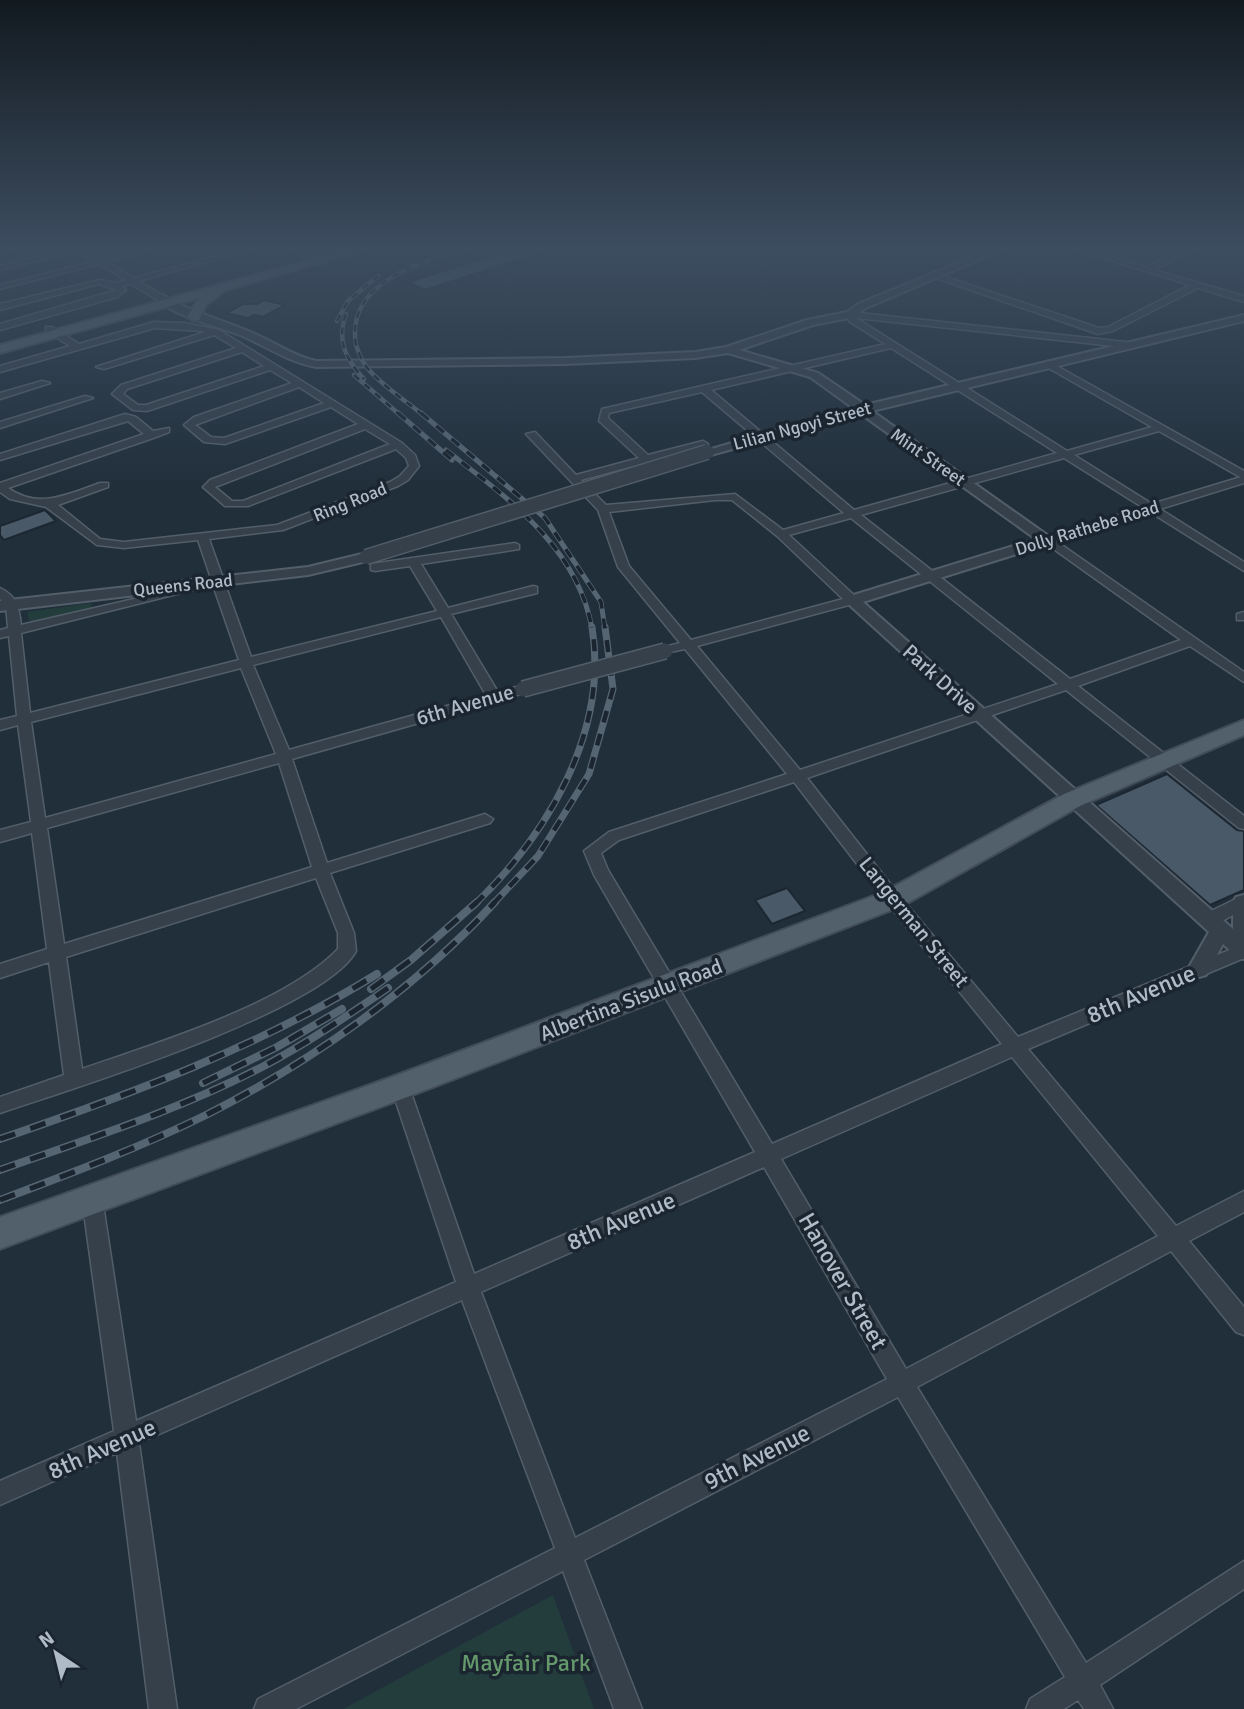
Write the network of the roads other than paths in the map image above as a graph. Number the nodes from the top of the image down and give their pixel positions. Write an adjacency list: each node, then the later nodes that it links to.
1 (64, 328): 12 (main road)
2 (148, 328): 19 (street)
3 (188, 328): 13 (street)
4 (229, 328): 22 (street)
5 (794, 328): 22 (street)
6 (865, 328): 17 (street)
7 (974, 328): 14 (street)
8 (1053, 328): 14 (street)
9 (1086, 328): 10 (street)
10 (1111, 328)
11 (1204, 328): 18 (street, Lilian Ngoyi Street)
12 (52, 331): 16 (main road); 19 (street); 20 (main road)
13 (216, 332): 21 (street); 26 (street)
14 (1044, 335): 15 (street)
15 (1081, 340): 18 (street); 23 (street)
16 (0, 343)
17 (893, 345): 27 (street); 30 (street)
18 (1132, 345): 23 (street, Lilian Ngoyi Street)
19 (78, 346): 28 (street)
20 (0, 349)
21 (243, 349): 25 (street); 25 (street)
22 (729, 350): 27 (street, Mint Street)
23 (1089, 355): 24 (street, Lilian Ngoyi Street)
24 (1048, 364): 30 (street, Lilian Ngoyi Street); 39 (street)
25 (272, 366): 29 (street)
26 (101, 367)
27 (793, 367): 31 (street); 36 (street, Mint Street)
28 (0, 369)
29 (299, 384): 35 (street); 35 (street)
30 (957, 385): 36 (street, Lilian Ngoyi Street); 46 (street)
31 (702, 387): 43 (street); 48 (street)
32 (46, 394): 33 (street); 34 (street); 37 (street)
33 (0, 396)
34 (88, 398)
35 (331, 404): 38 (street)
36 (860, 410): 43 (street, Lilian Ngoyi Street); 51 (street, Mint Street)
37 (0, 425)
38 (365, 425): 44 (street); 44 (street)
39 (1160, 428): 46 (street); 49 (street)
40 (165, 430): 42 (street)
41 (531, 434): 50 (street)
42 (152, 435): 47 (street); 53 (street)
43 (761, 435): 45 (street, Lilian Ngoyi Street); 57 (street)
44 (397, 445): 59 (street, Ring Road)
45 (705, 448): 48 (street); 63 (street, Lilian Ngoyi Street, bridge)
46 (1065, 454): 51 (street); 55 (street)
47 (0, 457)
48 (646, 459): 50 (street)
49 (1244, 478): 55 (street, Dolly Rathebe Road)
50 (573, 479): 56 (street)
51 (963, 481): 57 (street); 60 (street, Mint Street)
52 (104, 485): 54 (street)
53 (0, 487): 54 (street, Ring Road)
54 (50, 504): 59 (street, Ring Road)
55 (1152, 508): 60 (street, Dolly Rathebe Road); 64 (street)
56 (603, 509): 58 (street, Park Drive); 74 (street, Langerman Street)
57 (850, 512): 58 (street); 65 (street)
58 (781, 534): 69 (street, Park Drive)
59 (203, 538): 66 (street)
60 (1047, 540): 65 (street, Dolly Rathebe Road); 73 (street)
61 (515, 547): 62 (street, Queens Road)
62 (413, 560): 63 (street, Queens Road); 71 (street)
63 (370, 562): 66 (street, Queens Road)
64 (1244, 567)
65 (930, 576): 69 (street, 6th Avenue); 77 (street)
66 (216, 581): 70 (street, Queens Road); 72 (street); 75 (street)
67 (533, 590): 71 (street)
68 (0, 592): 70 (street)
69 (852, 600): 74 (street, 6th Avenue); 79 (street, Park Drive)
70 (6, 605): 72 (street)
71 (444, 612): 75 (street); 78 (street)
72 (8, 633): 80 (street)
73 (1191, 641): 76 (street); 77 (street)
74 (690, 644): 78 (street, 6th Avenue, bridge); 85 (street, Langerman Street)
75 (246, 663): 80 (street); 83 (street)
76 (1244, 678)
77 (1067, 685): 79 (street); 84 (street)
78 (494, 697): 83 (street, 6th Avenue)
79 (981, 716): 85 (street); 86 (street, Park Drive)
80 (24, 719): 81 (street); 89 (street)
81 (0, 725)
82 (1244, 727): 84 (main road, Albertina Sisulu Road)
83 (284, 756): 89 (street, 6th Avenue); 91 (street)
84 (1162, 760): 86 (main road, Albertina Sisulu Road); 88 (street)
85 (798, 777): 92 (street, Langerman Street); 99 (street, Hanover Street)
86 (1072, 800): 92 (main road, Albertina Sisulu Road); 94 (street, Park Drive)
87 (485, 819): 91 (street)
88 (1244, 824)
89 (38, 825): 90 (street, 6th Avenue); 96 (street)
90 (0, 836)
91 (320, 870): 96 (street); 101 (street)
92 (893, 899): 99 (main road, Albertina Sisulu Road); 100 (street, Langerman Street)
93 (1244, 902): 94 (street); 95 (street)
94 (1215, 926): 95 (street, Park Drive); 97 (street)
95 (1244, 950): 97 (street, 8th Avenue)
96 (56, 953): 98 (street); 101 (street)
97 (1199, 969): 100 (street, 8th Avenue)
98 (0, 971)
99 (668, 986): 102 (main road, Albertina Sisulu Road); 104 (street, Hanover Street)
100 (1017, 1046): 104 (street, 8th Avenue); 108 (street, Langerman Street)
101 (74, 1079): 103 (street)
102 (400, 1087): 105 (main road, Albertina Sisulu Road); 109 (street)
103 (0, 1105)
104 (770, 1156): 109 (street, 8th Avenue); 111 (street, Hanover Street)
105 (92, 1198): 107 (main road, Albertina Sisulu Road); 112 (street)
106 (1244, 1200): 108 (street, 9th Avenue)
107 (0, 1233)
108 (1172, 1238): 110 (street, Langerman Street); 111 (street, 9th Avenue)
109 (468, 1287): 112 (street, 8th Avenue); 114 (street)
110 (1244, 1324)
111 (902, 1383): 114 (street, 9th Avenue); 116 (street, Hanover Street)
112 (127, 1438): 113 (street, 8th Avenue); 117 (street)
113 (0, 1493)
114 (569, 1553): 118 (street, 9th Avenue); 119 (street)
115 (1244, 1574): 116 (street)
116 (1083, 1682): 120 (street); 121 (street, Hanover Street)
117 (163, 1709)
118 (268, 1709)
119 (628, 1709)
120 (1040, 1709)
121 (1099, 1709)

